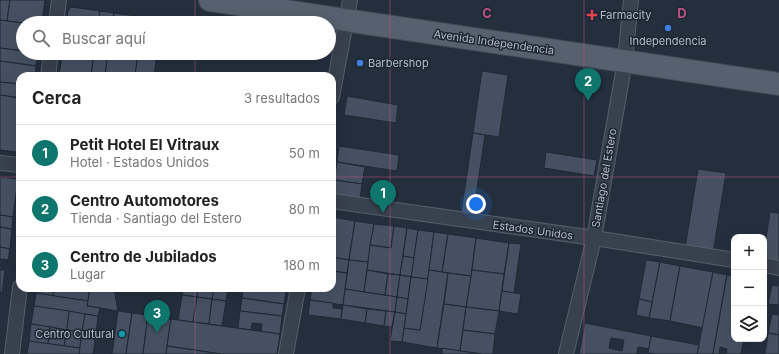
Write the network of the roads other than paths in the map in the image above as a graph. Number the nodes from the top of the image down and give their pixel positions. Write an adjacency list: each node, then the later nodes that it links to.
1 (59, 0): 5 (street)
2 (210, 0): 4 (main road, Avenida Independencia)
3 (631, 0): 7 (street, Santiago del Estero)
4 (348, 10): 7 (main road, Avenida Independencia); 9 (street)
5 (57, 16)
6 (50, 60): 8 (street)
7 (625, 61): 10 (main road, Avenida Independencia); 14 (street, Santiago del Estero)
8 (49, 72)
9 (336, 75)
10 (779, 84)
11 (0, 163): 12 (street)
12 (16, 165)
13 (336, 202): 14 (street, Estados Unidos)
14 (594, 238): 15 (street, Estados Unidos); 22 (street, Santiago del Estero)
15 (731, 260)
16 (767, 266): 17 (street)
17 (779, 268)
18 (19, 292): 20 (street)
19 (297, 292): 21 (street)
20 (12, 354)
21 (286, 354)
22 (566, 354)

